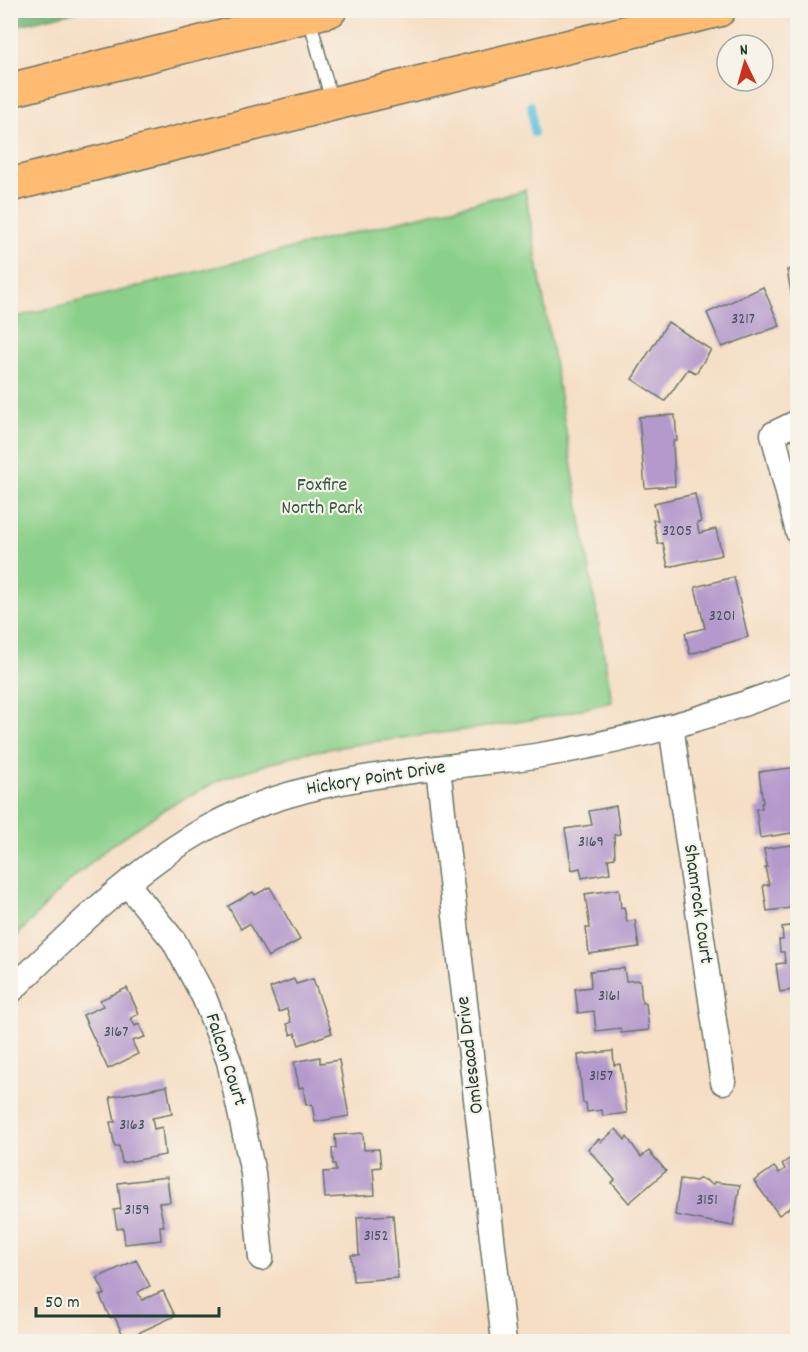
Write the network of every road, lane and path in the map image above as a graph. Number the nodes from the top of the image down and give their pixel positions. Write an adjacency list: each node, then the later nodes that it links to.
1 (719, 10): 4 (highway)
2 (319, 13): 3 (highway); 4 (lane)
3 (10, 90)
4 (332, 104): 5 (highway)
5 (10, 185)
6 (798, 422): 7 (street)
7 (798, 532)
8 (798, 684): 9 (street, Hickory Point Drive)
9 (671, 726): 10 (street, Hickory Point Drive); 13 (street, Shamrock Court)
10 (438, 768): 11 (street, Hickory Point Drive); 15 (street, Omlesaad Drive)
11 (128, 885): 12 (street, Hickory Point Drive); 14 (street, Falcon Court)
12 (10, 992)
13 (723, 1082)
14 (261, 1258)
15 (504, 1341)

